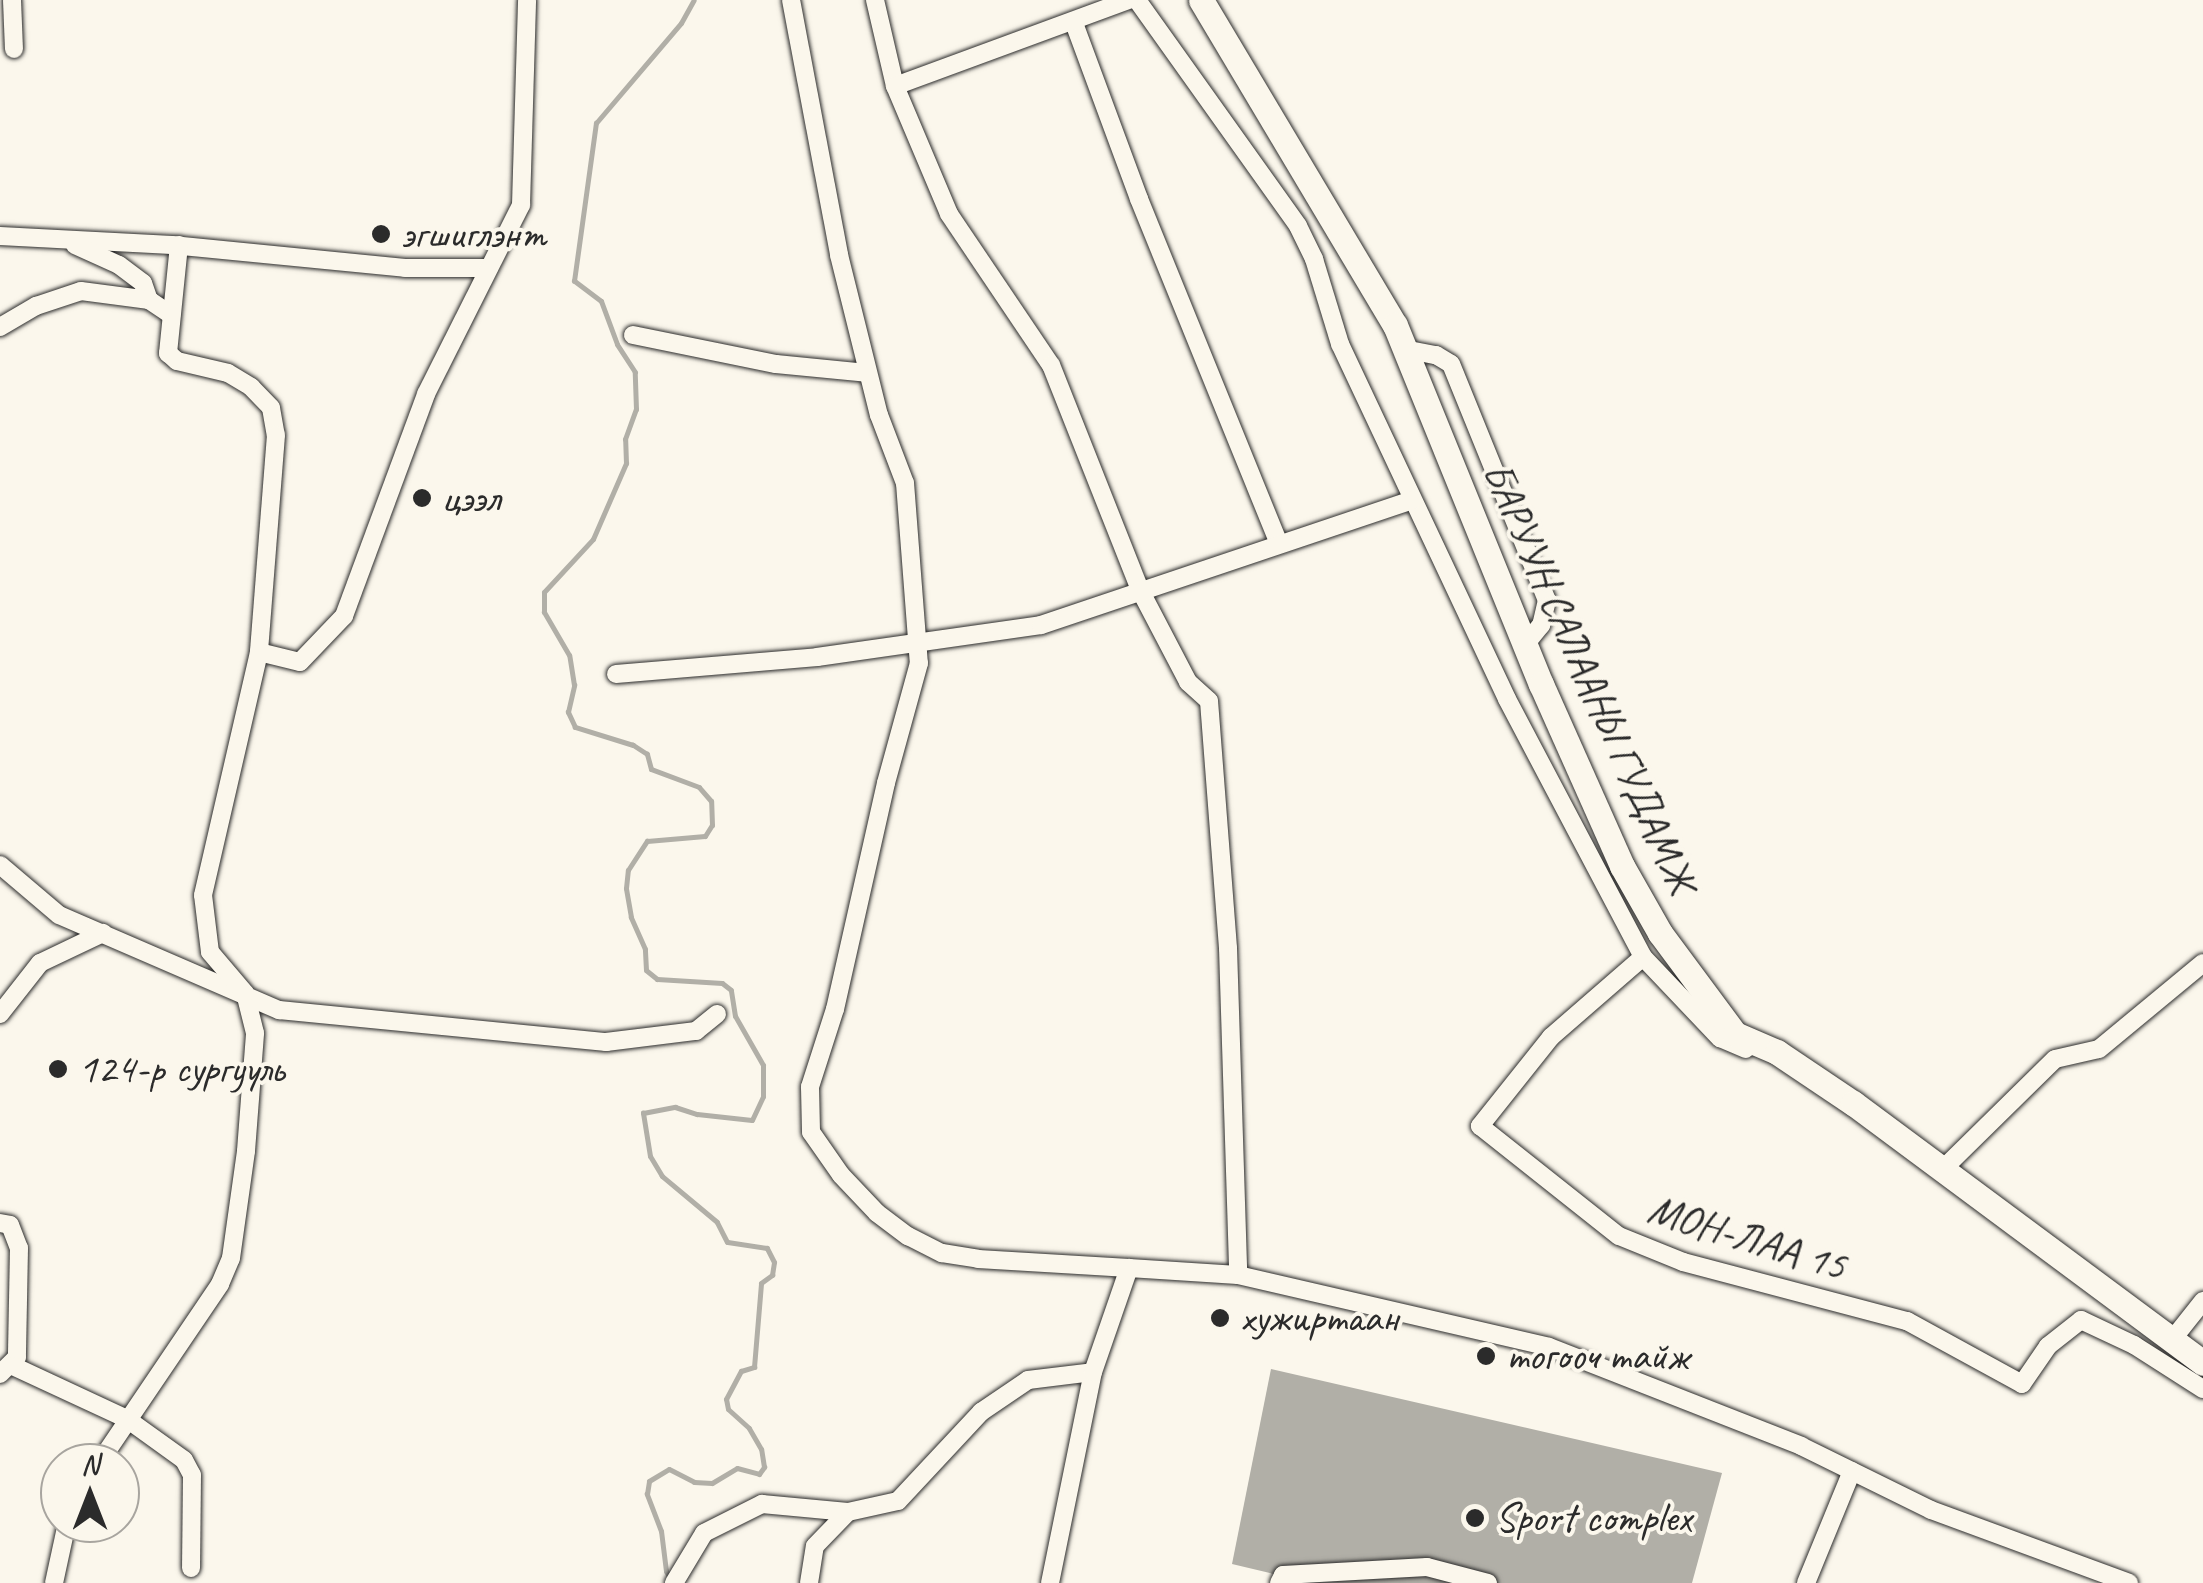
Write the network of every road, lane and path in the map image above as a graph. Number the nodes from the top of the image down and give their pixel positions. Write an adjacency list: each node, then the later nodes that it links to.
1 (12, 0): 9 (street)
2 (527, 0): 14 (street)
3 (791, 0): 20 (street)
4 (874, 0): 10 (street)
5 (1129, 0): 8 (street)
6 (1138, 0): 22 (street)
7 (1201, 0): 19 (main road, БАРУУН САЛААНЫ ГУДАМЖ)
8 (1074, 23): 10 (street); 24 (street)
9 (14, 50)
10 (895, 86): 25 (street)
11 (0, 236): 12 (street)
12 (65, 241): 13 (street); 15 (street)
13 (179, 246): 14 (street); 16 (street)
14 (489, 268): 28 (street)
15 (150, 300): 16 (street); 17 (street)
16 (171, 315): 28 (street)
17 (0, 327)
18 (633, 334): 20 (street)
19 (1404, 349): 21 (street); 23 (main road, БАРУУН САЛААНЫ ГУДАМЖ)
20 (867, 373): 26 (street)
21 (1504, 494): 23 (street); 27 (street)
22 (1414, 500): 24 (street); 32 (street)
23 (1466, 508): 27 (main road, БАРУУН САЛААНЫ ГУДАМЖ)
24 (1279, 544): 25 (street)
25 (1140, 590): 26 (street); 41 (street)
26 (916, 644): 29 (street); 40 (street)
27 (1524, 646): 37 (main road, БАРУУН САЛААНЫ ГУДАМЖ)
28 (259, 652): 34 (street)
29 (616, 674)
30 (0, 865): 31 (street)
31 (103, 932): 34 (street); 35 (street)
32 (1643, 956): 37 (street); 47 (street, МОН-ЛАА 15)
33 (2203, 963): 38 (street)
34 (245, 993): 36 (street); 48 (street)
35 (0, 1014)
36 (716, 1014)
37 (1816, 1078): 38 (main road, БАРУУН САЛААНЫ ГУДАМЖ)
38 (1942, 1170): 43 (main road, БАРУУН САЛААНЫ ГУДАМЖ)
39 (0, 1223): 45 (street)
40 (1128, 1268): 41 (street); 46 (street)
41 (1238, 1274): 50 (street)
42 (2203, 1300): 43 (street)
43 (2172, 1340): 44 (main road, БАРУУН САЛААНЫ ГУДАМЖ)
44 (2203, 1363)
45 (6, 1370): 48 (street)
46 (1093, 1372): 51 (street); 57 (street)
47 (2203, 1389)
48 (127, 1419): 49 (street); 53 (street)
49 (112, 1443)
50 (1852, 1471): 60 (street); 61 (street)
51 (848, 1512): 54 (street); 56 (street)
52 (63, 1543): 55 (street)
53 (190, 1568)
54 (677, 1579)
55 (54, 1583)
56 (808, 1583)
57 (1050, 1583)
58 (1279, 1583): 59 (street)
59 (1488, 1583)
60 (1806, 1583)
61 (2129, 1583)

